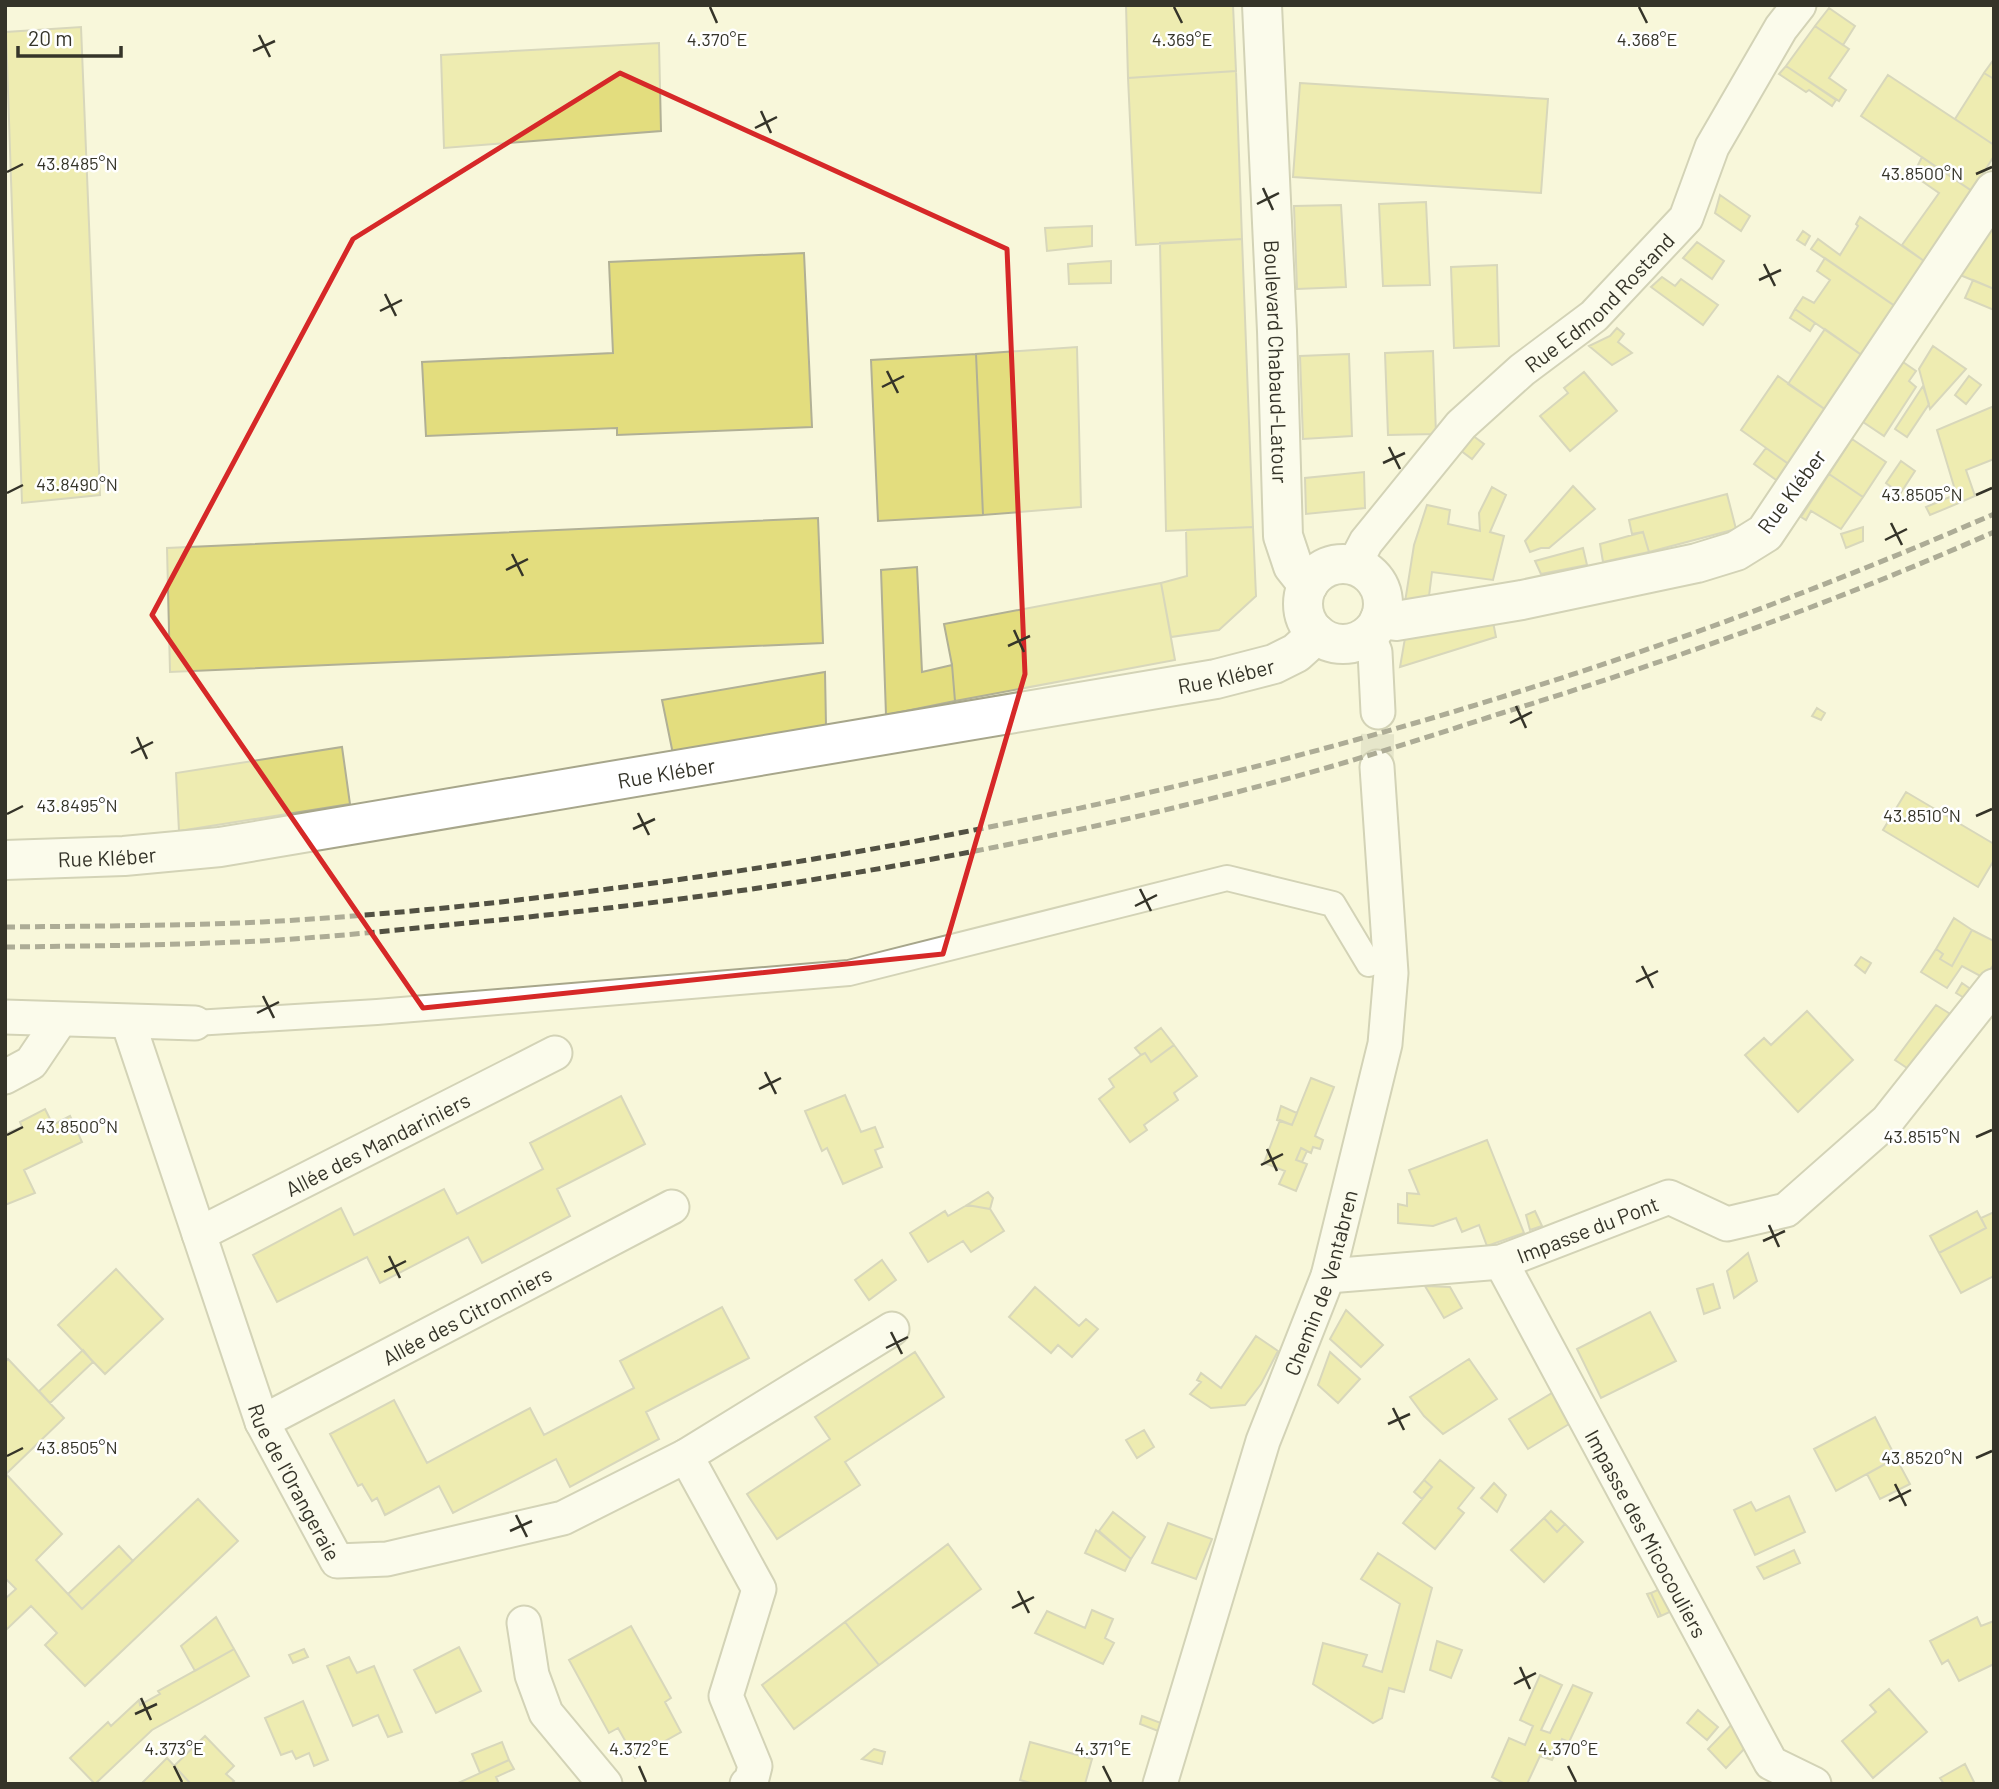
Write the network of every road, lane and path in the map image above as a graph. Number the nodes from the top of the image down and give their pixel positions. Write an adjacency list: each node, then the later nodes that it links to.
1 (1262, 5): 5 (street, Boulevard Chabaud-Latour)
2 (1782, 13): 4 (street, Rue Edmond Rostand)
3 (1994, 191): 6 (street, Rue Kléber)
4 (1354, 565): 5 (street); 6 (street)
5 (1308, 585): 7 (street)
6 (1374, 627): 7 (street, Rue Kléber); 8 (street)
7 (1317, 634): 10 (street, Rue Kléber)
8 (1378, 712)
9 (1377, 767): 22 (street, Chemin de Ventabren)
10 (5, 860)
11 (1369, 964): 16 (street)
12 (1994, 986): 21 (street, Impasse du Pont)
13 (5, 1017): 14 (street)
14 (60, 1020): 15 (street); 18 (street)
15 (128, 1022): 16 (street); 20 (street, Rue de l'Orangeraie)
16 (195, 1023)
17 (555, 1054): 20 (street, Allée des Mandariniers)
18 (5, 1077)
19 (672, 1207): 24 (street, Allée des Citronniers)
20 (199, 1234): 24 (street, Rue de l'Orangeraie)
21 (1501, 1262): 22 (street, Impasse du Pont); 30 (street, Impasse des Micocouliers)
22 (1328, 1276): 29 (street, Chemin de Ventabren)
23 (892, 1329): 25 (street, Rue de l'Orangeraie)
24 (262, 1422): 25 (street, Rue de l'Orangeraie)
25 (686, 1456): 28 (street)
26 (524, 1623): 27 (street)
27 (605, 1784)
28 (747, 1784)
29 (1160, 1784)
30 (1814, 1784)

